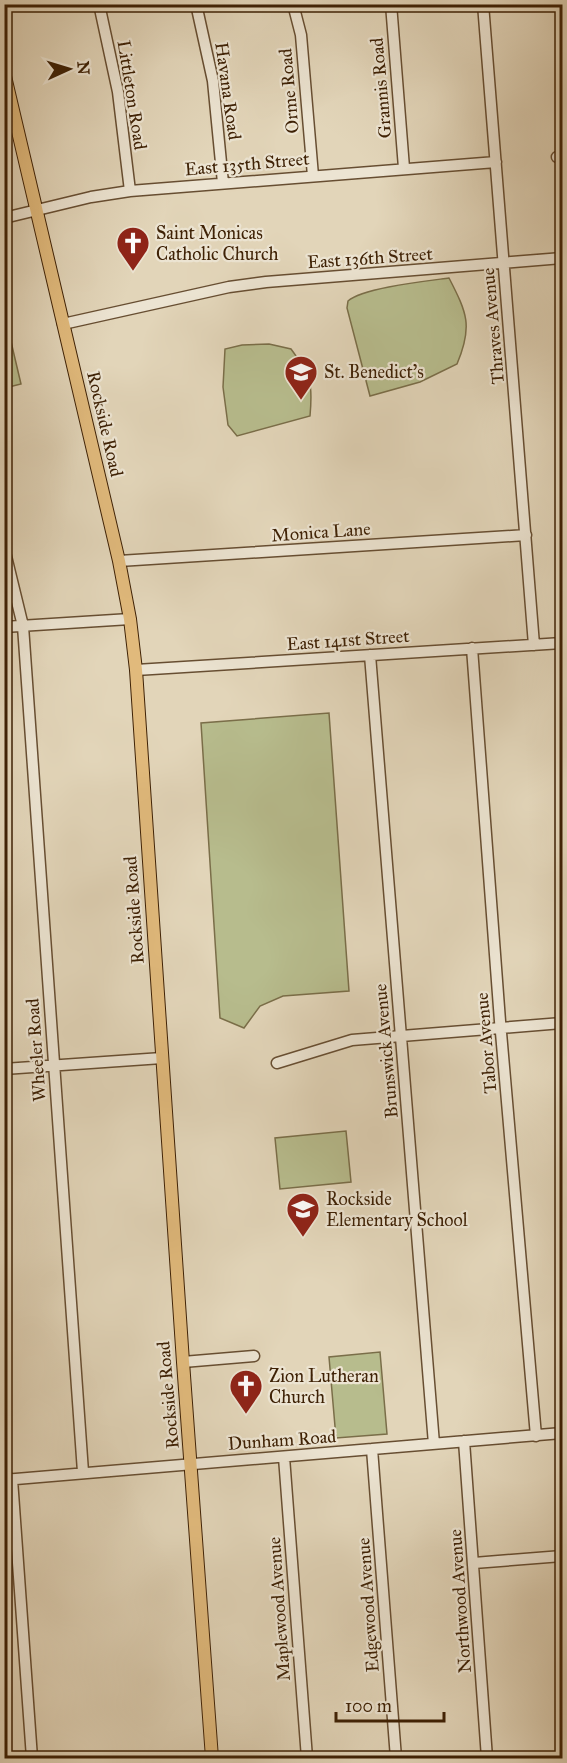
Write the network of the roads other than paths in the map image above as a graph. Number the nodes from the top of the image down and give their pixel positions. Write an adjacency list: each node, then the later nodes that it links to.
1 (99, 4): 11 (street, Littleton Road)
2 (196, 4): 10 (street, Havana Road)
3 (293, 4): 9 (street, Orme Road)
4 (391, 4): 8 (street, Grannis Road)
5 (483, 4): 7 (street, Thraves Avenue)
6 (4, 72): 12 (main road, Rockside Road)
7 (496, 162): 8 (street, East 135th Street); 15 (street, Thraves Avenue)
8 (404, 168): 9 (street, East 135th Street)
9 (313, 176): 10 (street, East 135th Street)
10 (223, 183): 11 (street, East 135th Street)
11 (130, 191): 12 (street, East 135th Street)
12 (36, 211): 13 (street, East 135th Street); 16 (main road, Rockside Road)
13 (4, 218)
14 (562, 258): 15 (street, East 136th Street)
15 (504, 264): 16 (street, East 136th Street); 17 (street, Thraves Avenue)
16 (63, 324): 19 (main road, Rockside Road)
17 (526, 535): 19 (street, Monica Lane); 24 (street, Thraves Avenue)
18 (4, 548): 21 (street, Wheeler Road)
19 (119, 561): 20 (main road, Rockside Road)
20 (130, 619): 21 (street); 27 (main road, Rockside Road)
21 (23, 626): 22 (street); 33 (street, Wheeler Road)
22 (4, 627)
23 (562, 643): 24 (street, East 141st Street)
24 (534, 645): 25 (street, East 141st Street)
25 (472, 648): 26 (street, East 141st Street); 29 (street, Tabor Avenue)
26 (370, 655): 27 (street, East 141st Street); 30 (street, Brunswick Avenue)
27 (136, 670): 31 (main road, Rockside Road)
28 (562, 1023): 29 (street)
29 (501, 1028): 30 (street); 38 (street, Tabor Avenue)
30 (401, 1037): 32 (street); 40 (street, Brunswick Avenue)
31 (162, 1058): 33 (street); 36 (main road, Rockside Road)
32 (276, 1063)
33 (54, 1065): 34 (street); 44 (street, Wheeler Road)
34 (4, 1070)
35 (254, 1356): 36 (street)
36 (183, 1362): 43 (main road, Rockside Road)
37 (562, 1433): 38 (street, Dunham Road)
38 (536, 1436): 39 (street, Dunham Road)
39 (464, 1442): 40 (street, Dunham Road); 47 (street, Northwood Avenue)
40 (434, 1444): 41 (street, Dunham Road)
41 (372, 1449): 42 (street, Dunham Road); 51 (street, Edgewood Avenue)
42 (284, 1457): 43 (street, Dunham Road); 50 (street, Maplewood Avenue)
43 (192, 1463): 44 (street, Dunham Road); 49 (main road, Rockside Road)
44 (83, 1472): 45 (street, Dunham Road)
45 (8, 1479): 48 (street)
46 (562, 1556): 47 (street)
47 (474, 1563): 52 (street, Northwood Avenue)
48 (32, 1758)
49 (212, 1758)
50 (307, 1758)
51 (396, 1758)
52 (487, 1758)

